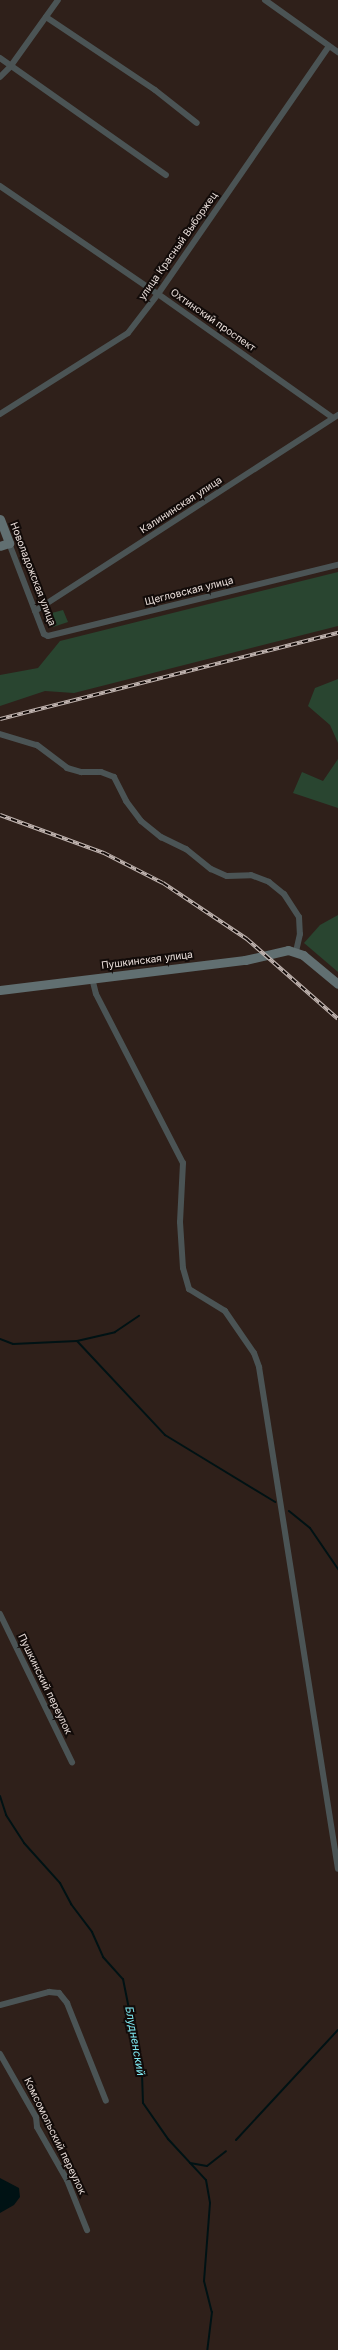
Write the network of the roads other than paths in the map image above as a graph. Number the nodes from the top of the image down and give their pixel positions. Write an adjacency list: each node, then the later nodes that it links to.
1 (58, 0): 3 (street)
2 (265, 0): 4 (street)
3 (46, 18): 7 (street); 9 (street)
4 (329, 46): 5 (street); 12 (street, улица Красный Выборжец)
5 (338, 52)
6 (0, 58): 7 (street)
7 (10, 67): 8 (street); 10 (street)
8 (0, 77)
9 (197, 123)
10 (166, 175)
11 (0, 186): 12 (street, Охтинский проспект)
12 (158, 294): 13 (street, улица Красный Выборжец); 14 (street, Охтинский проспект)
13 (0, 414)
14 (336, 417): 18 (street, Калининская улица)
15 (0, 519): 16 (street, Новоладожская улица)
16 (4, 544): 18 (street, Новоладожская улица)
17 (338, 564): 19 (street, Щегловская улица)
18 (34, 611): 19 (street, Новоладожская улица)
19 (46, 636)
20 (0, 734): 21 (street)
21 (296, 951): 22 (street, Пушкинская улица); 23 (street)
22 (92, 978): 24 (street, Пушкинская улица); 27 (street)
23 (338, 984)
24 (0, 990)
25 (0, 1614): 26 (street, Пушкинский переулок)
26 (72, 1762)
27 (338, 1869)
28 (0, 2005): 30 (street)
29 (0, 2054): 31 (street, Комсомольский переулок)
30 (106, 2101)
31 (87, 2230)

